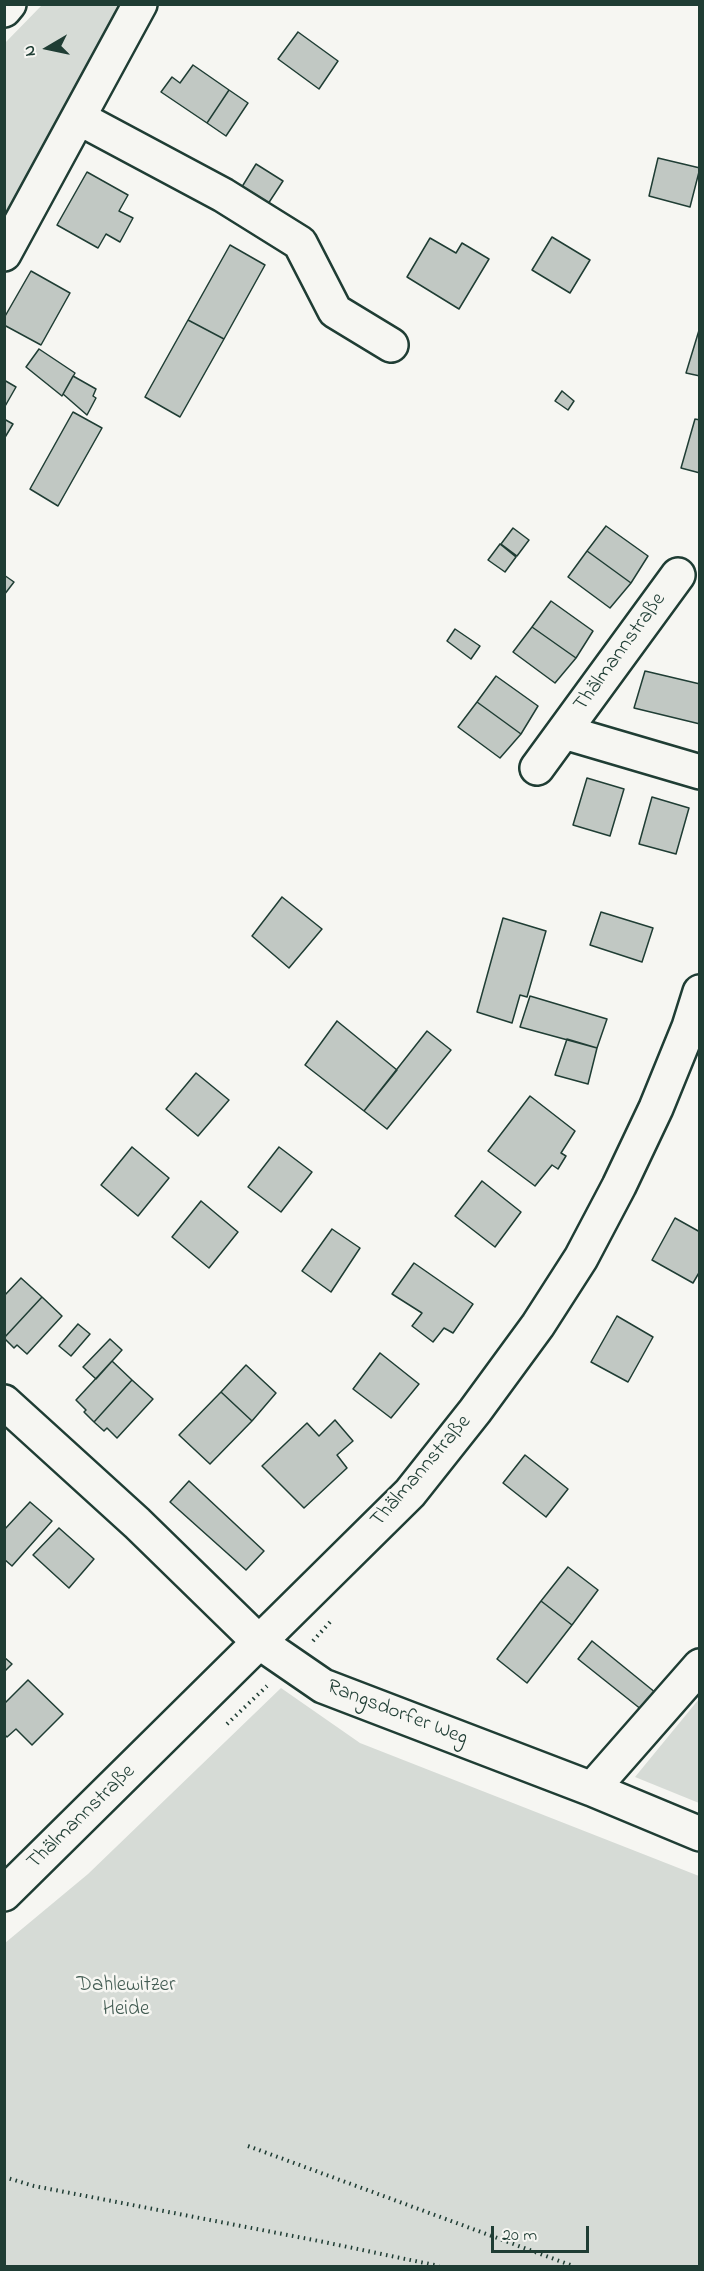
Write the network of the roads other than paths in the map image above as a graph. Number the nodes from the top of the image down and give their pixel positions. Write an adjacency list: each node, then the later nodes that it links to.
1 (9, 4): 3 (street)
2 (140, 4): 4 (street)
3 (4, 10)
4 (79, 118): 5 (street); 6 (street)
5 (4, 254)
6 (391, 345)
7 (678, 575): 8 (street, Thälmannstraße)
8 (564, 732): 9 (street, Thälmannstraße); 10 (street, Thälmannstraße)
9 (537, 768)
10 (699, 772)
11 (699, 992): 13 (street, Thälmannstraße)
12 (4, 1402): 13 (street, Rangsdorfer Weg)
13 (259, 1642): 15 (street, Rangsdorfer Weg); 17 (street, Thälmannstraße)
14 (699, 1666): 15 (street)
15 (592, 1789): 16 (street, Rangsdorfer Weg)
16 (699, 1834)
17 (4, 1894)

